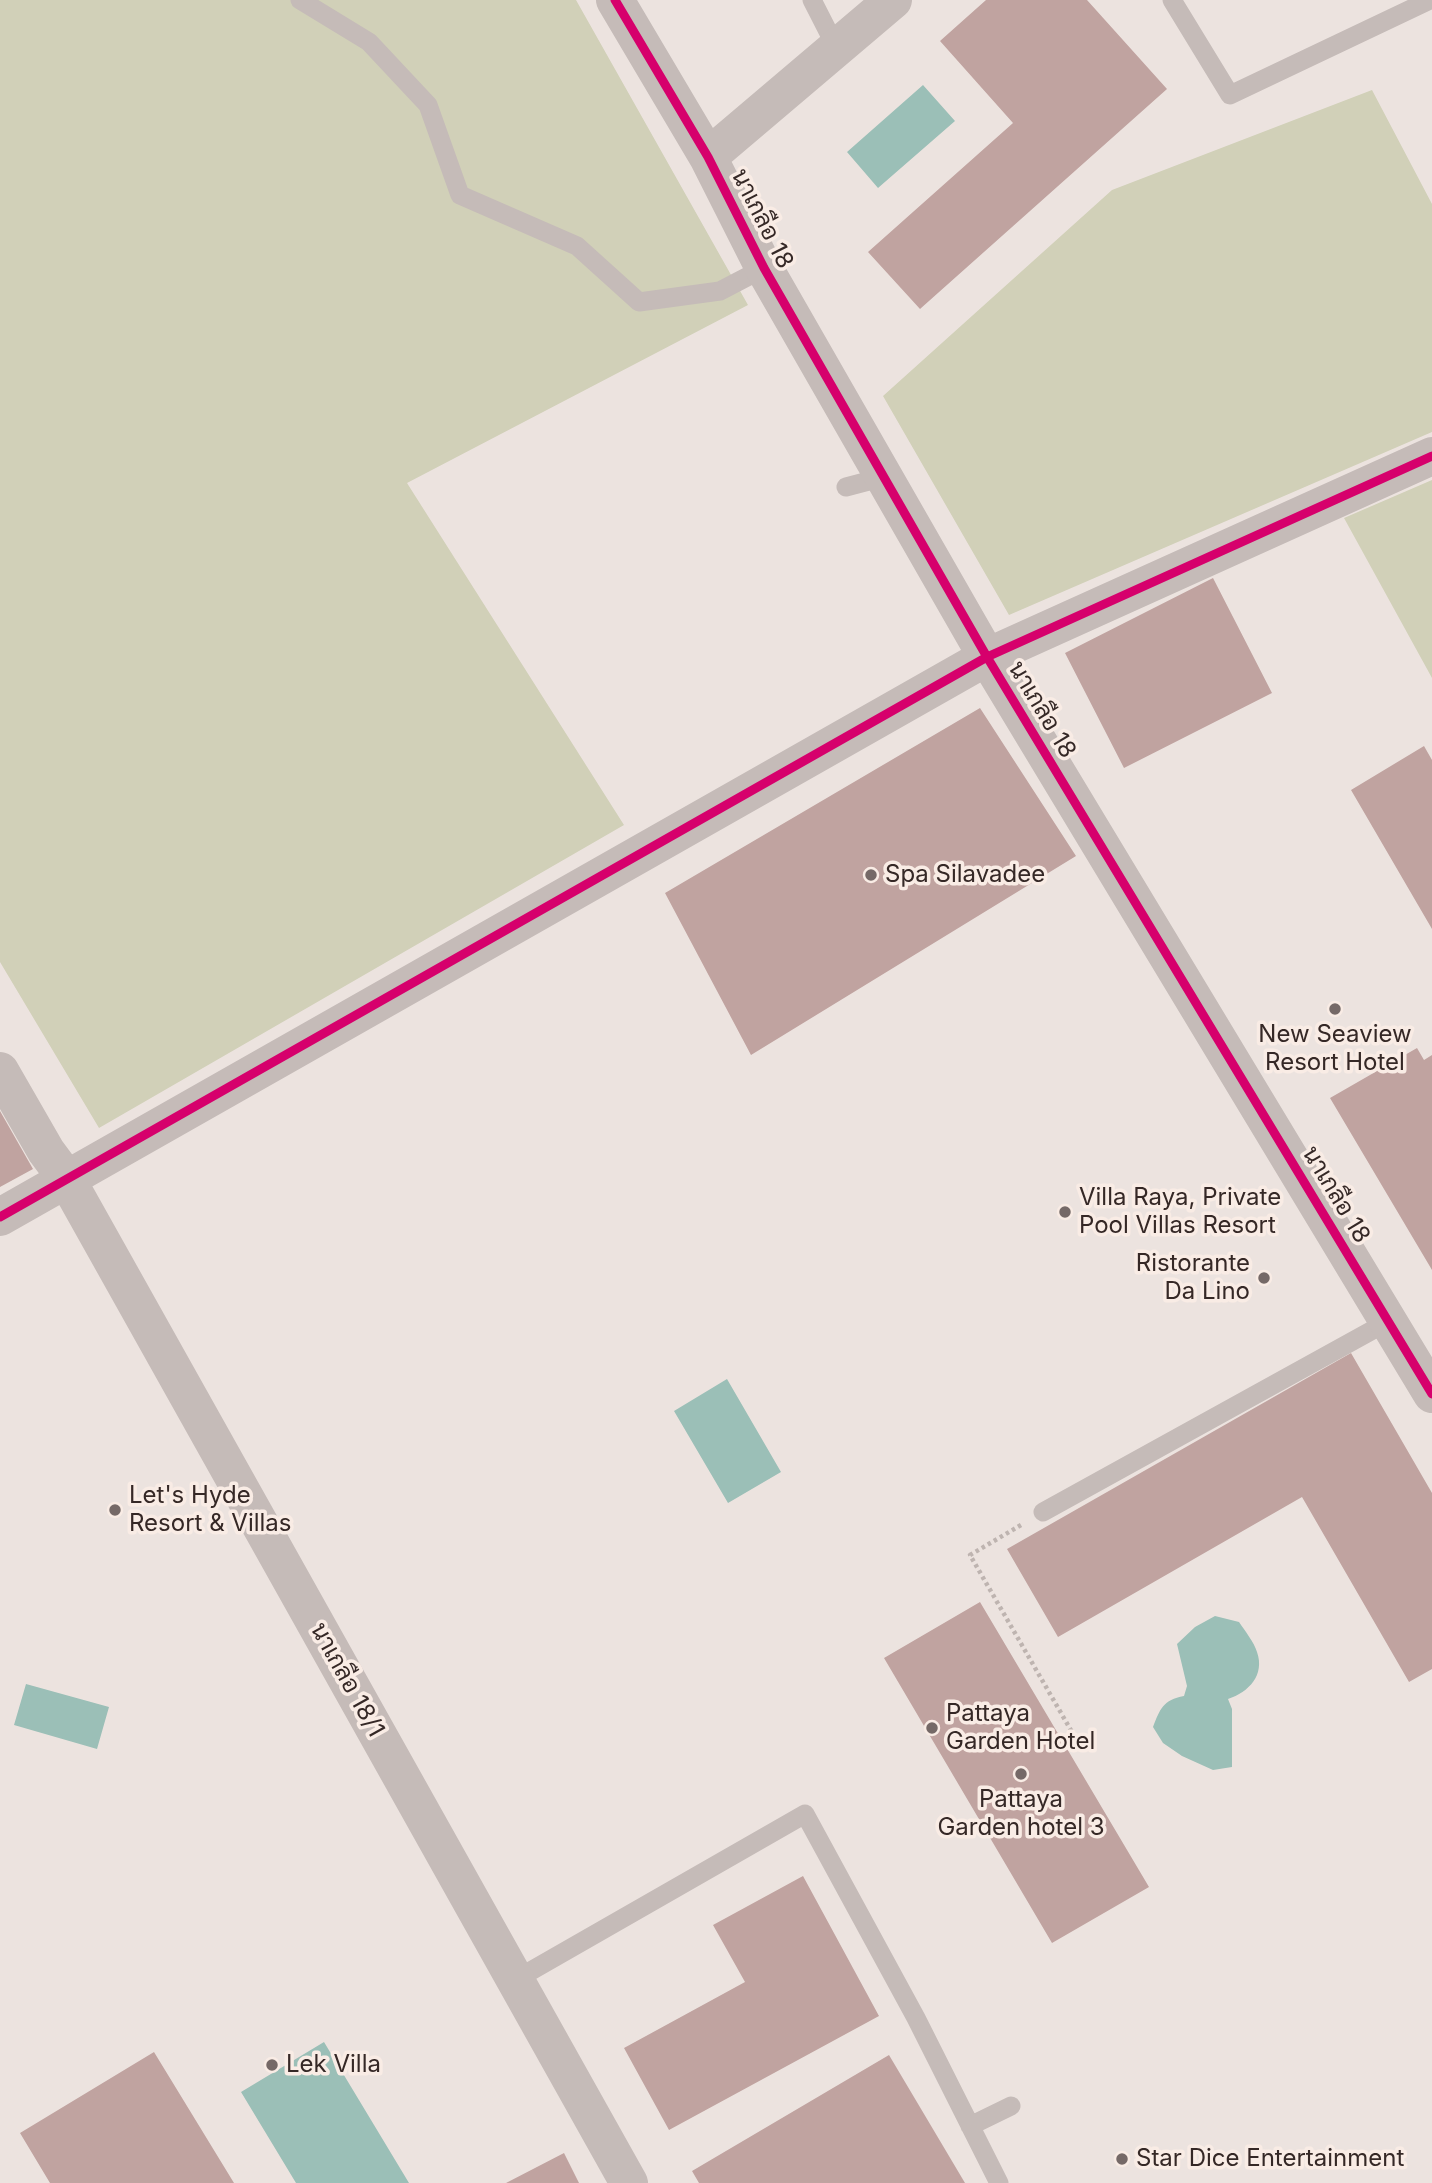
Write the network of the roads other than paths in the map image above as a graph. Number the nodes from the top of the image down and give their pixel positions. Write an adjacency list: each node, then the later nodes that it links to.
1 (300, 0): 9 (lane)
2 (615, 0): 8 (street, นาเกลือ 18)
3 (812, 0): 7 (lane)
4 (893, 0): 7 (street)
5 (1172, 0): 6 (lane)
6 (1430, 0)
7 (838, 49): 8 (street)
8 (708, 156): 9 (street, นาเกลือ 18)
9 (764, 268): 11 (street, นาเกลือ 18)
10 (1432, 456): 13 (street)
11 (884, 477): 12 (lane); 13 (street, นาเกลือ 18)
12 (846, 487)
13 (987, 657): 15 (street); 17 (street, นาเกลือ 18)
14 (0, 1071): 15 (street, นาเกลือ 18/1)
15 (66, 1178): 16 (street); 20 (street, นาเกลือ 18/1)
16 (0, 1217)
17 (1389, 1321): 18 (street, นาเกลือ 18); 19 (lane)
18 (1432, 1394)
19 (1044, 1512)
20 (515, 1980): 22 (lane); 23 (street, นาเกลือ 18/1)
21 (1011, 2106): 22 (lane)
22 (970, 2126): 24 (lane)
23 (629, 2183)
24 (999, 2183)

